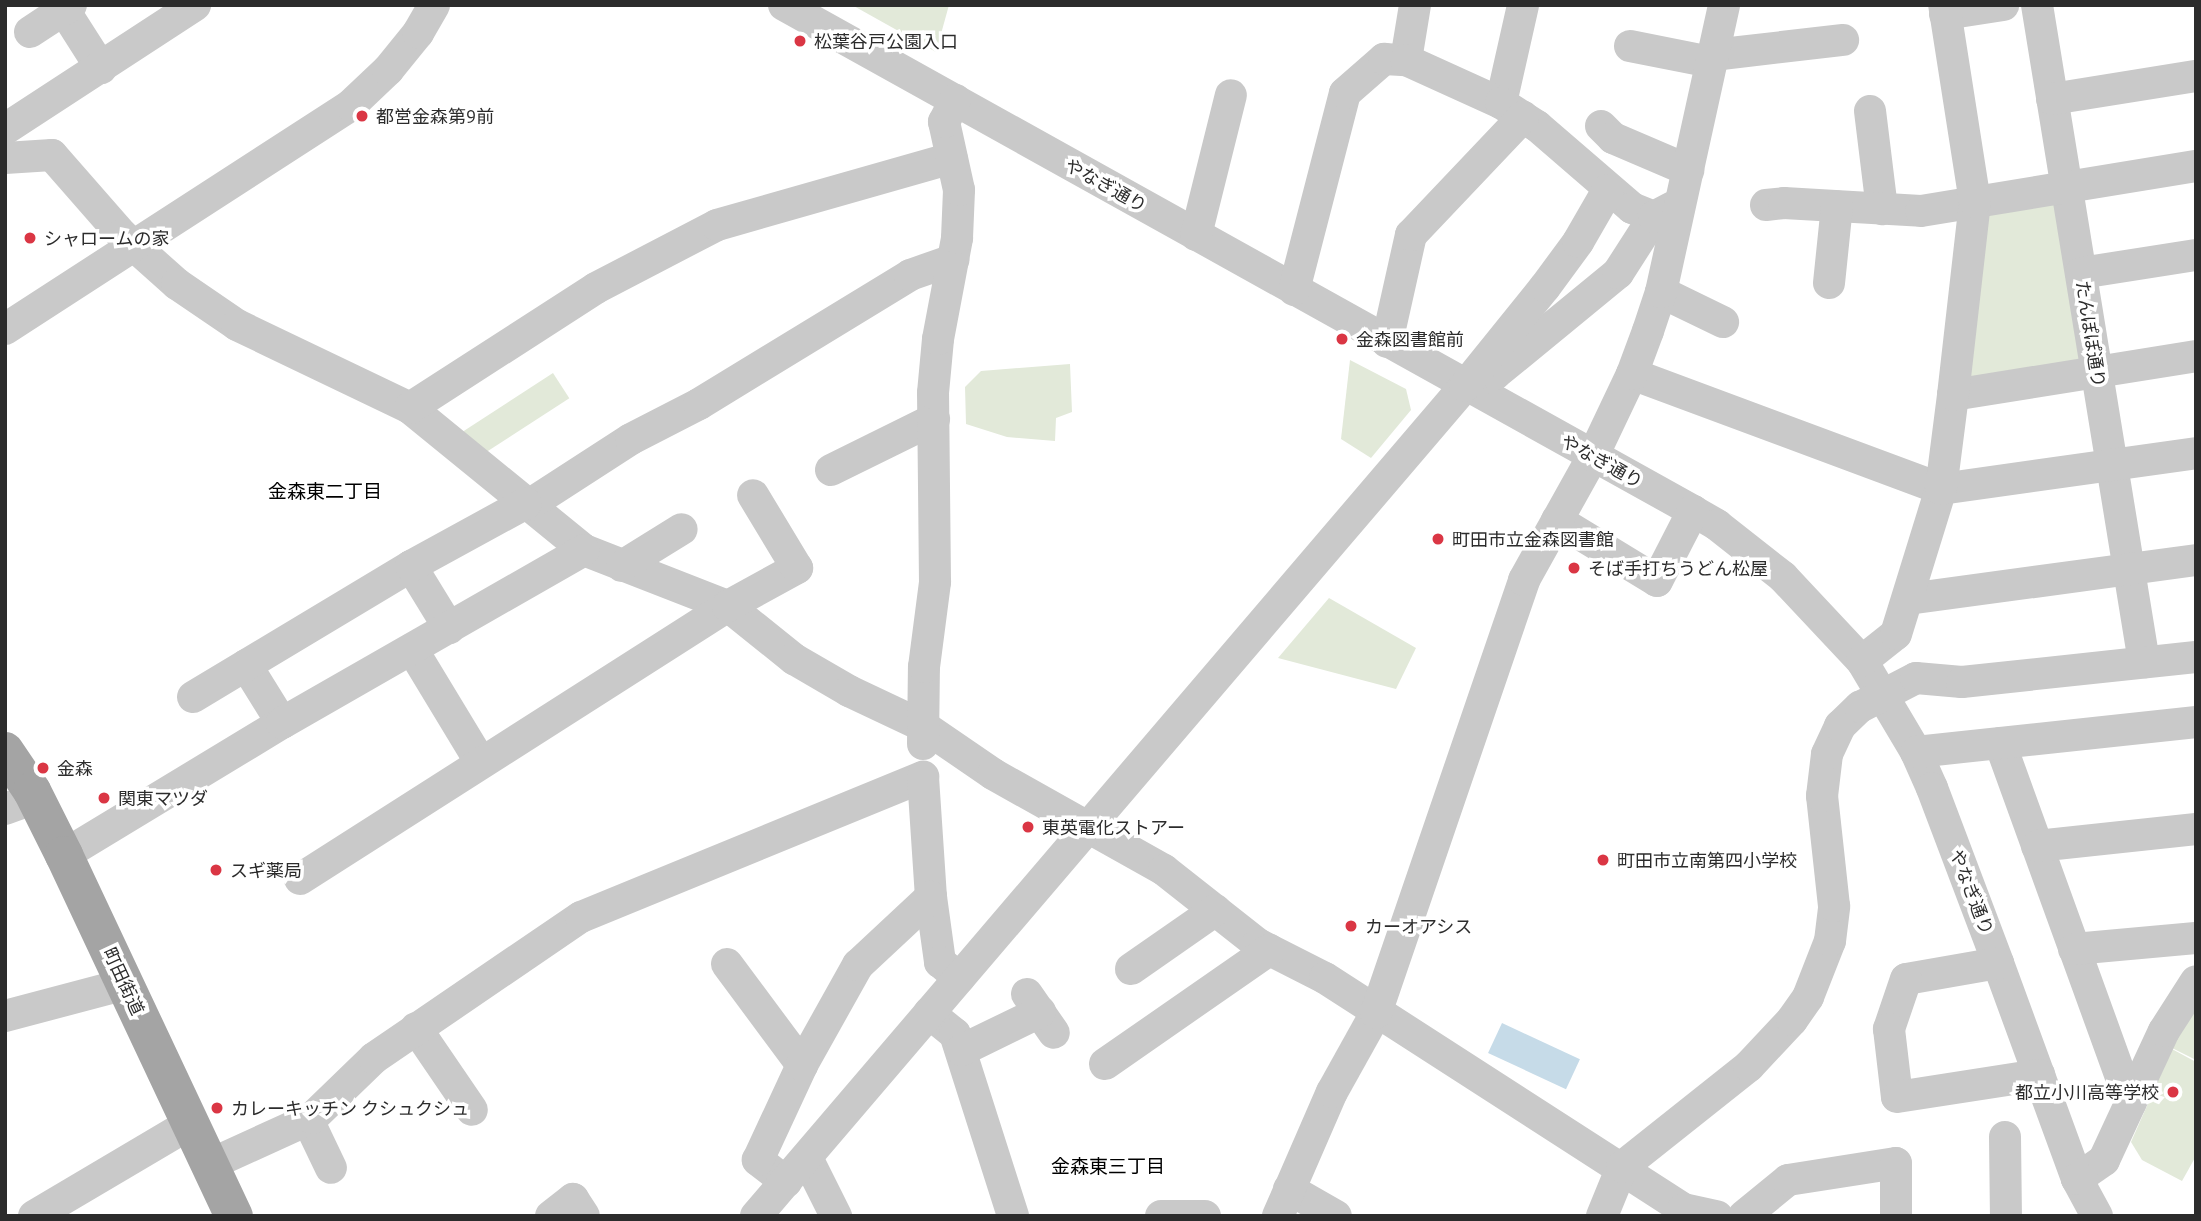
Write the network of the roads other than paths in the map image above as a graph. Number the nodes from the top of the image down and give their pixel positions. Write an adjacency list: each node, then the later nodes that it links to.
1 (195, 5): 16 (street)
2 (434, 5): 37 (street)
3 (784, 5): 20 (street, やなぎ通り)
4 (1415, 5): 15 (street)
5 (1524, 5): 21 (street)
6 (1724, 5): 14 (street)
7 (2003, 5): 10 (street)
8 (2037, 5): 19 (street, たんぽぽ通り)
9 (68, 7): 11 (street); 16 (street)
10 (1945, 10): 31 (street)
11 (30, 32)
12 (1843, 40): 14 (street)
13 (1630, 46): 14 (street)
14 (1712, 59): 28 (street)
15 (1406, 60): 21 (street); 43 (street)
16 (101, 68): 24 (street)
17 (2196, 76): 19 (street)
18 (1231, 95): 36 (street)
19 (2052, 99): 29 (street, たんぽぽ通り)
20 (955, 100): 26 (street); 36 (street, やなぎ通り)
21 (1512, 110): 30 (street); 48 (street)
22 (1870, 111): 34 (street)
23 (1601, 127): 28 (street)
24 (5, 129)
25 (5, 158): 37 (street)
26 (952, 158): 39 (street); 54 (street)
27 (2196, 166): 29 (street)
28 (1688, 170): 35 (street)
29 (2067, 187): 31 (street); 40 (street, たんぽぽ通り)
30 (1608, 190): 35 (street); 42 (street)
31 (1975, 202): 34 (street); 53 (street)
32 (1766, 205): 33 (street)
33 (1837, 206): 34 (street); 41 (street)
34 (1882, 209)
35 (1668, 210): 44 (street); 45 (street)
36 (1196, 235): 43 (street, やなぎ通り)
37 (136, 247): 47 (street); 54 (street)
38 (2196, 255): 40 (street)
39 (953, 260): 55 (street); 62 (street)
40 (2081, 273): 50 (street, たんぽぽ通り)
41 (1829, 283)
42 (1545, 287): 45 (street); 52 (street)
43 (1294, 290): 48 (street, やなぎ通り)
44 (1661, 292): 46 (street); 51 (street)
45 (1579, 306): 52 (street)
46 (1723, 322)
47 (5, 329)
48 (1387, 342): 52 (street, やなぎ通り)
49 (2196, 356): 50 (street)
50 (2097, 372): 53 (street); 58 (street, たんぽぽ通り)
51 (1632, 374): 57 (street); 60 (street)
52 (1465, 386): 57 (street, やなぎ通り); 90 (street)
53 (1954, 395): 60 (street)
54 (410, 408): 62 (street)
55 (934, 419): 59 (street); 83 (street)
56 (2196, 453): 58 (street)
57 (1593, 456): 63 (street, やなぎ通り); 64 (street)
58 (2112, 467): 60 (street); 70 (street, たんぽぽ通り)
59 (831, 470)
60 (1941, 489): 71 (street)
61 (753, 495): 72 (street)
62 (527, 504): 66 (street); 68 (street)
63 (1693, 511): 64 (street); 76 (street, やなぎ通り)
64 (1557, 520): 108 (street)
65 (682, 529): 69 (street)
66 (584, 550): 69 (street); 73 (street)
67 (2196, 560): 70 (street)
68 (411, 566): 73 (street); 78 (street)
69 (622, 566): 72 (street)
70 (2129, 571): 71 (street); 77 (street, たんぽぽ通り)
71 (1908, 599): 76 (street)
72 (728, 606): 83 (street); 87 (street)
73 (449, 628): 74 (street)
74 (412, 649): 82 (street); 87 (street)
75 (2196, 657): 77 (street)
76 (1862, 662): 79 (street, やなぎ通り)
77 (2144, 663): 79 (street)
78 (246, 665): 80 (street); 82 (street)
79 (1883, 693): 86 (street, やなぎ通り); 122 (street)
80 (193, 696)
81 (2196, 722): 84 (street)
82 (282, 723): 93 (street)
83 (923, 726): 88 (street); 90 (street)
84 (2000, 743): 86 (street); 92 (street)
85 (5, 751): 89 (main road, 町田街道)
86 (1916, 752): 100 (street, やなぎ通り)
87 (481, 763): 94 (street)
88 (923, 777): 95 (street); 110 (street)
89 (21, 804): 93 (main road, 町田街道)
90 (1087, 826): 96 (street); 103 (street)
91 (2196, 829): 92 (street)
92 (2037, 846): 98 (street)
93 (64, 855): 105 (main road, 町田街道)
94 (300, 879)
95 (931, 897): 103 (street); 113 (street)
96 (1216, 910): 99 (street); 102 (street)
97 (2196, 938): 98 (street)
98 (2074, 949): 116 (street)
99 (1269, 950): 108 (street); 112 (street)
100 (1998, 963): 114 (street, やなぎ通り); 114 (street)
101 (727, 964): 113 (street)
102 (1131, 969)
103 (959, 978): 106 (street)
104 (2196, 981): 116 (street)
105 (126, 984): 109 (street); 118 (main road, 町田街道)
106 (929, 1013): 111 (street); 120 (street)
107 (1041, 1013): 111 (street)
108 (1376, 1013): 122 (street); 126 (street)
109 (5, 1016)
110 (416, 1028): 115 (street); 117 (street)
111 (962, 1050): 134 (street)
112 (1105, 1064)
113 (802, 1065): 125 (street)
114 (2039, 1075): 124 (street, やなぎ通り)
115 (457, 1100)
116 (2130, 1103): 124 (street)
117 (308, 1120): 121 (street); 123 (street)
118 (191, 1123): 121 (main road, 町田街道); 128 (street)
119 (2005, 1138): 142 (street)
120 (807, 1158): 125 (street); 133 (street)
121 (211, 1164): 129 (main road, 町田街道)
122 (1622, 1167): 127 (street); 138 (street)
123 (331, 1168)
124 (2077, 1179): 143 (street, やなぎ通り)
125 (786, 1182): 132 (street)
126 (1284, 1202): 137 (street)
127 (1681, 1212): 139 (street)
128 (34, 1216)
129 (234, 1216)
130 (551, 1216): 131 (street)
131 (584, 1216)
132 (756, 1216)
133 (836, 1216)
134 (1013, 1216)
135 (1161, 1216): 136 (street)
136 (1205, 1216)
137 (1336, 1216)
138 (1602, 1216)
139 (1717, 1216)
140 (1744, 1216): 141 (street)
141 (1896, 1216)
142 (2006, 1216)
143 (2097, 1216)

